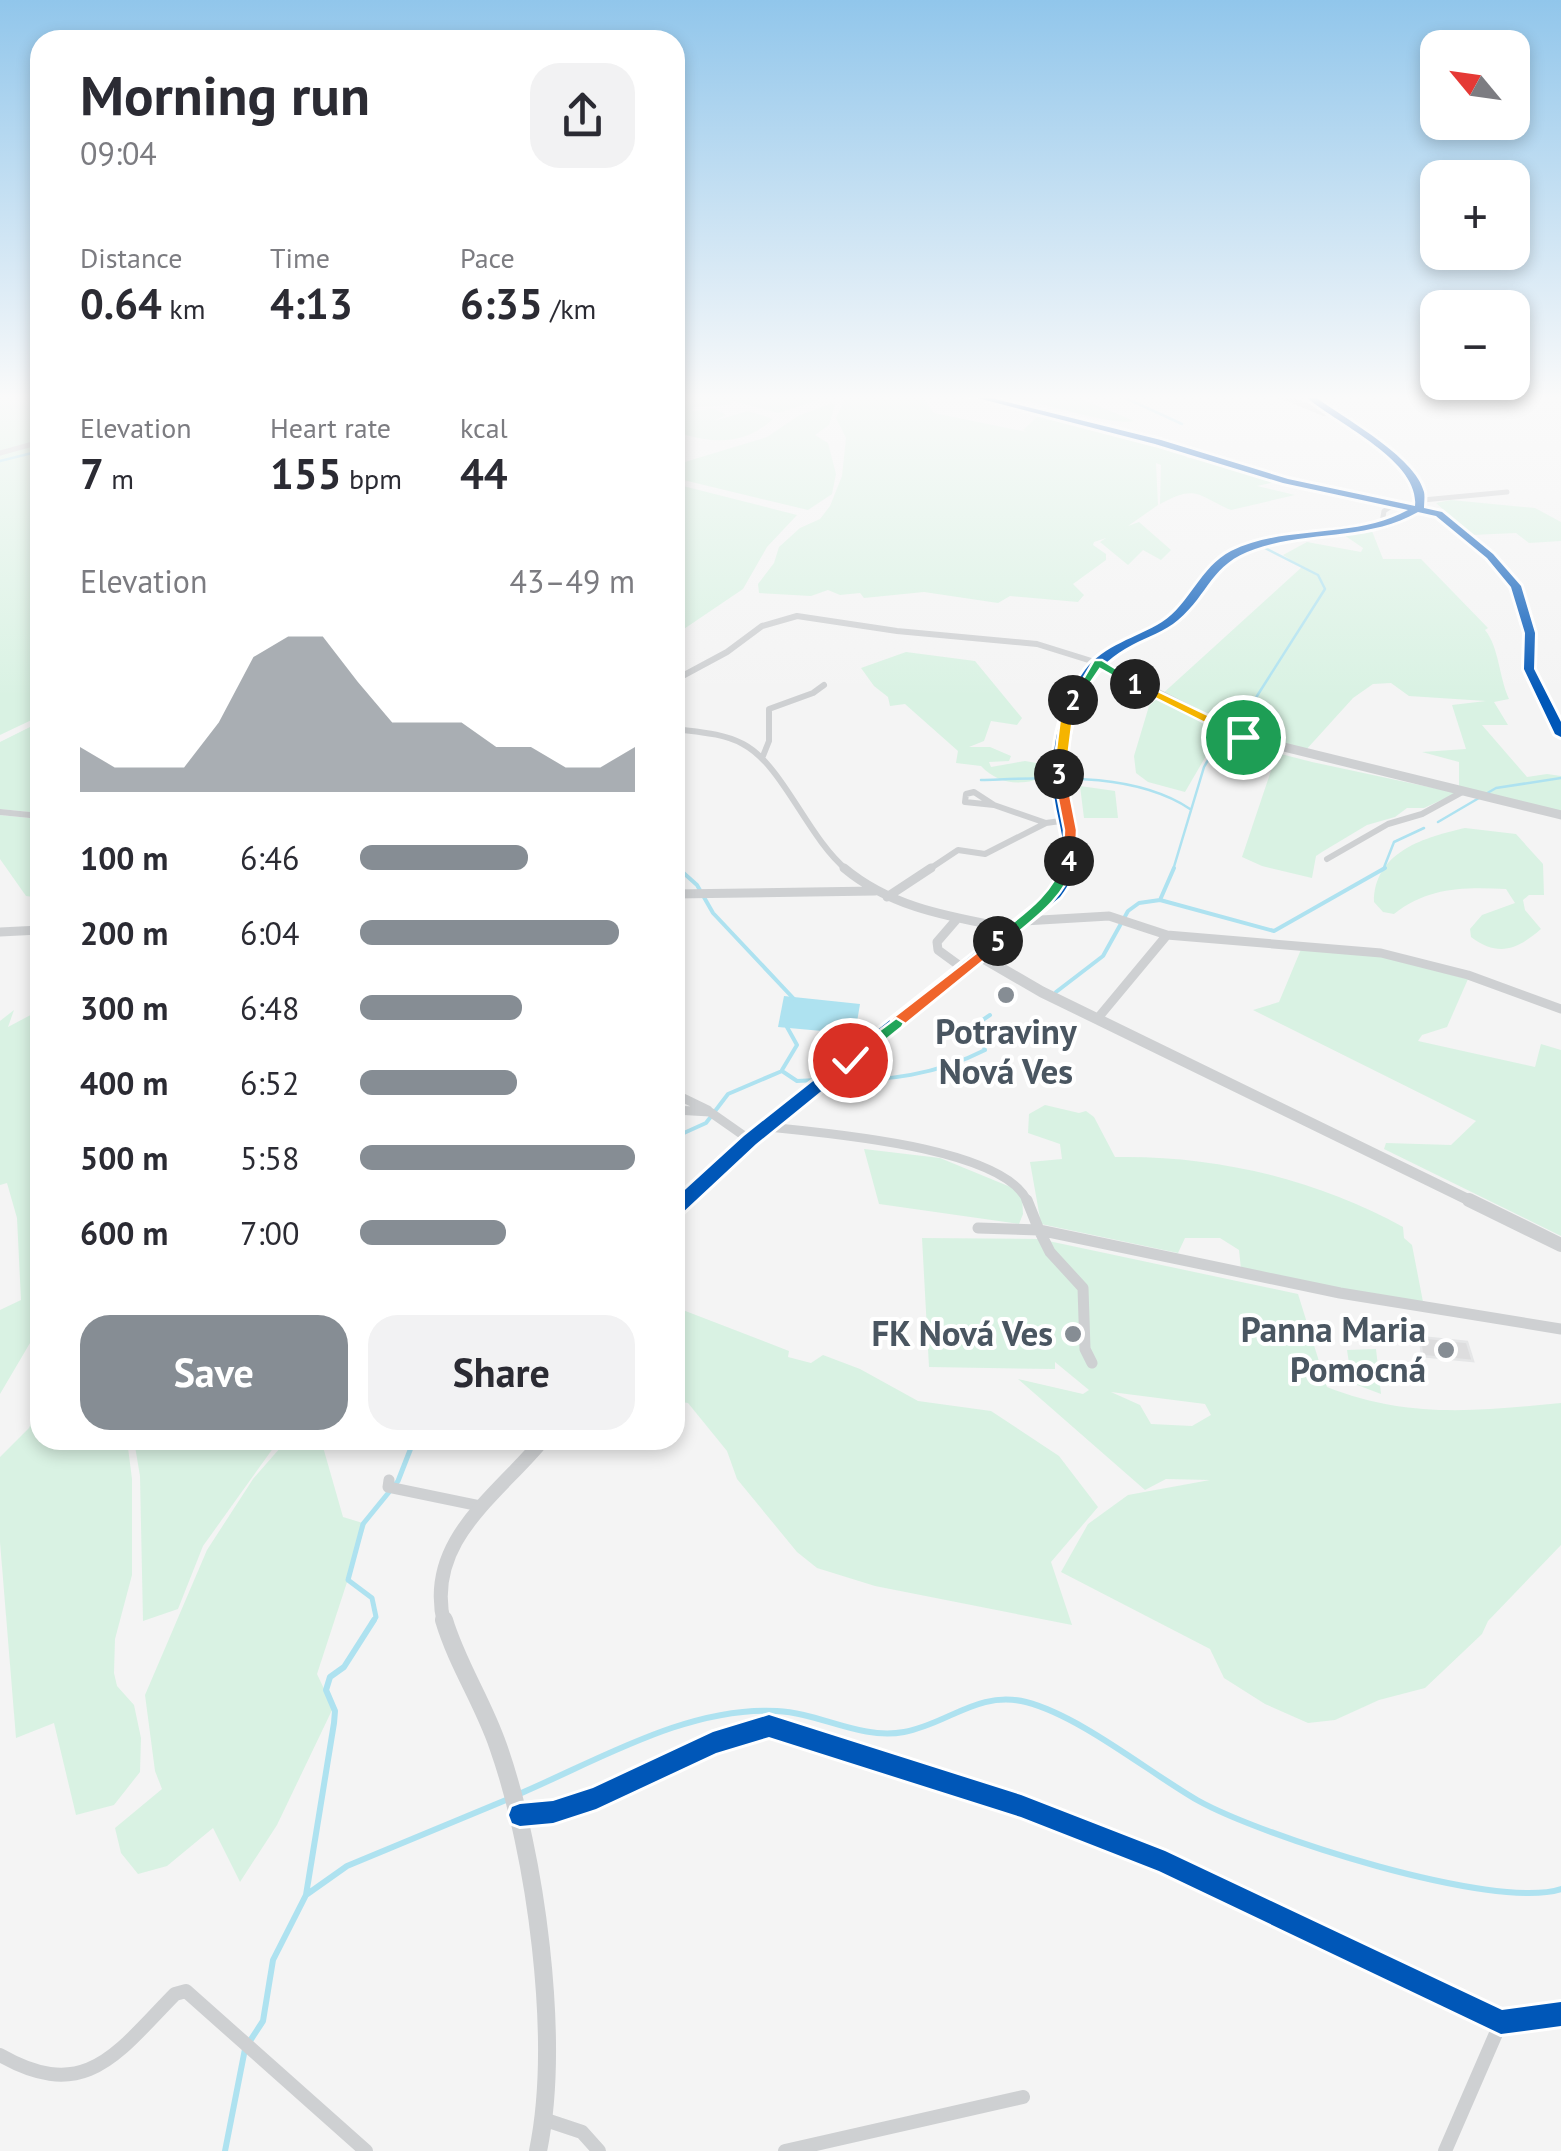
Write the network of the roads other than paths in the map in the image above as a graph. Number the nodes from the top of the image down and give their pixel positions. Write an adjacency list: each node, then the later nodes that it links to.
1 (1363, 496): 4 (street)
2 (1418, 496): 5 (street)
3 (1476, 496): 5 (street)
4 (1396, 503): 5 (street); 6 (street)
5 (1421, 504): 6 (street); 11 (street)
6 (1382, 523): 7 (street)
7 (1098, 663): 8 (street); 13 (street); 18 (street)
8 (685, 675)
9 (824, 686): 12 (street)
10 (685, 730): 12 (street)
11 (1561, 734)
12 (763, 756): 22 (street)
13 (1464, 791): 17 (street); 20 (street)
14 (994, 806): 19 (street)
15 (0, 812): 16 (street)
16 (30, 815)
17 (1561, 815)
18 (1068, 820): 19 (street); 24 (street)
19 (1046, 822): 22 (street)
20 (1326, 859)
21 (685, 894): 22 (street)
22 (882, 894): 23 (street)
23 (956, 920): 25 (street); 30 (street)
24 (1024, 921): 25 (street); 28 (street)
25 (1013, 929): 29 (street)
26 (30, 930): 27 (street)
27 (0, 932)
28 (1167, 935): 31 (street); 32 (street)
29 (980, 956): 30 (street); 32 (street)
30 (964, 970): 36 (street)
31 (1561, 1009)
32 (1098, 1018): 41 (street)
33 (685, 1099): 35 (street)
34 (685, 1111): 35 (street)
35 (710, 1112): 37 (street)
36 (768, 1127): 37 (street); 40 (street)
37 (750, 1140): 38 (street)
38 (685, 1200)
39 (978, 1228): 40 (street)
40 (1038, 1230): 42 (street); 43 (street)
41 (1561, 1245)
42 (1561, 1330)
43 (1092, 1363)
44 (533, 1450): 46 (street)
45 (388, 1480): 46 (street)
46 (480, 1506): 47 (street)
47 (520, 1815): 49 (street); 52 (street)
48 (1561, 2014): 49 (street)
49 (1502, 2022): 57 (street)
50 (0, 2055): 53 (street)
51 (1023, 2097): 56 (street)
52 (546, 2120): 54 (street); 55 (street)
53 (366, 2151)
54 (538, 2151)
55 (599, 2151)
56 (785, 2151)
57 (1445, 2151)

